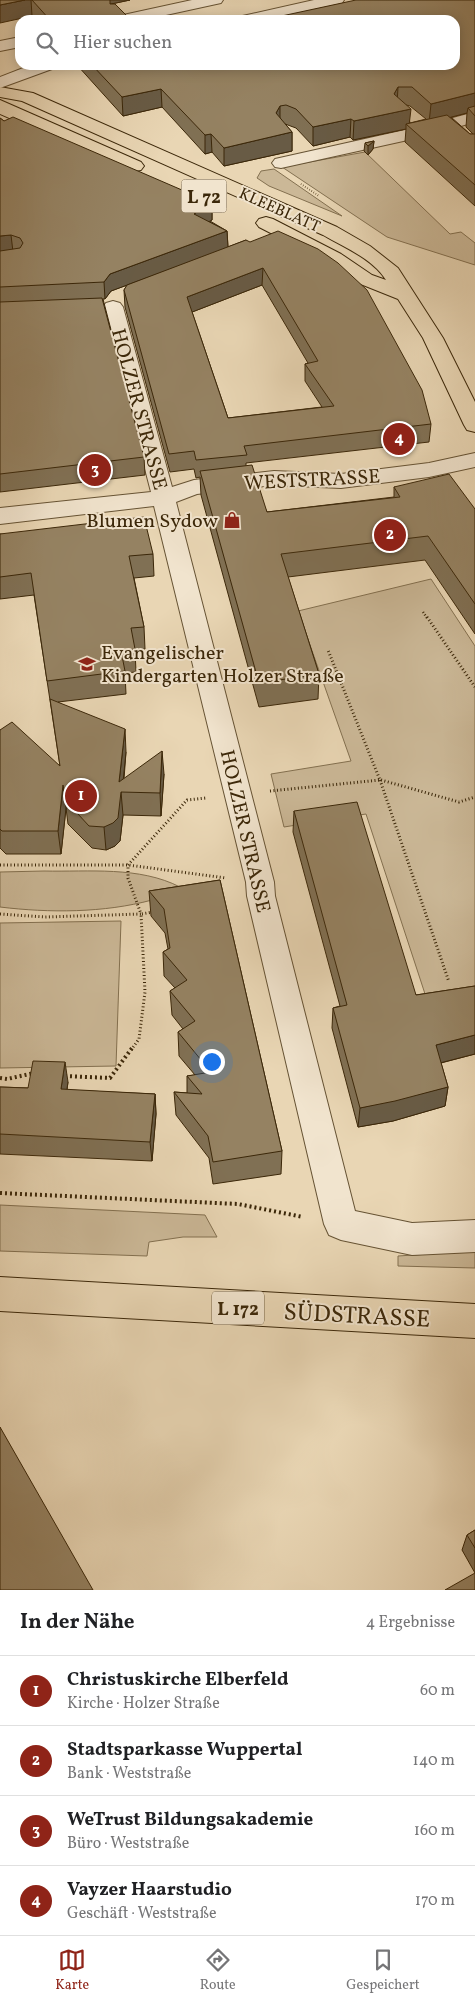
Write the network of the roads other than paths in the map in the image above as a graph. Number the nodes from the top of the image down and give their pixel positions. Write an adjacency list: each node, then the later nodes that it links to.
1 (215, 0): 3 (street)
2 (336, 0): 4 (street)
3 (144, 15)
4 (267, 15)
5 (15, 43): 6 (street)
6 (0, 46)
7 (33, 70): 8 (street)
8 (0, 83)
9 (0, 92): 19 (main road, KLEEBLATT / L 72)
10 (0, 105): 17 (main road)
11 (409, 116): 13 (street)
12 (475, 117): 13 (street)
13 (426, 131): 15 (street)
14 (298, 143): 15 (street)
15 (310, 157): 16 (street)
16 (281, 163)
17 (148, 172)
18 (246, 214): 19 (main road, KLEEBLATT / L 72)
19 (403, 294): 21 (main road, KLEEBLATT / L 72)
20 (112, 303): 23 (street, HOLZER STRASSE)
21 (475, 425)
22 (475, 460): 23 (street, WESTSTRASSE)
23 (164, 498): 24 (street, WESTSTRASSE); 25 (street, HOLZER STRASSE)
24 (0, 516)
25 (475, 1236)
26 (0, 1294): 27 (main road, SÜDSTRASSE / L 172)
27 (475, 1321)

